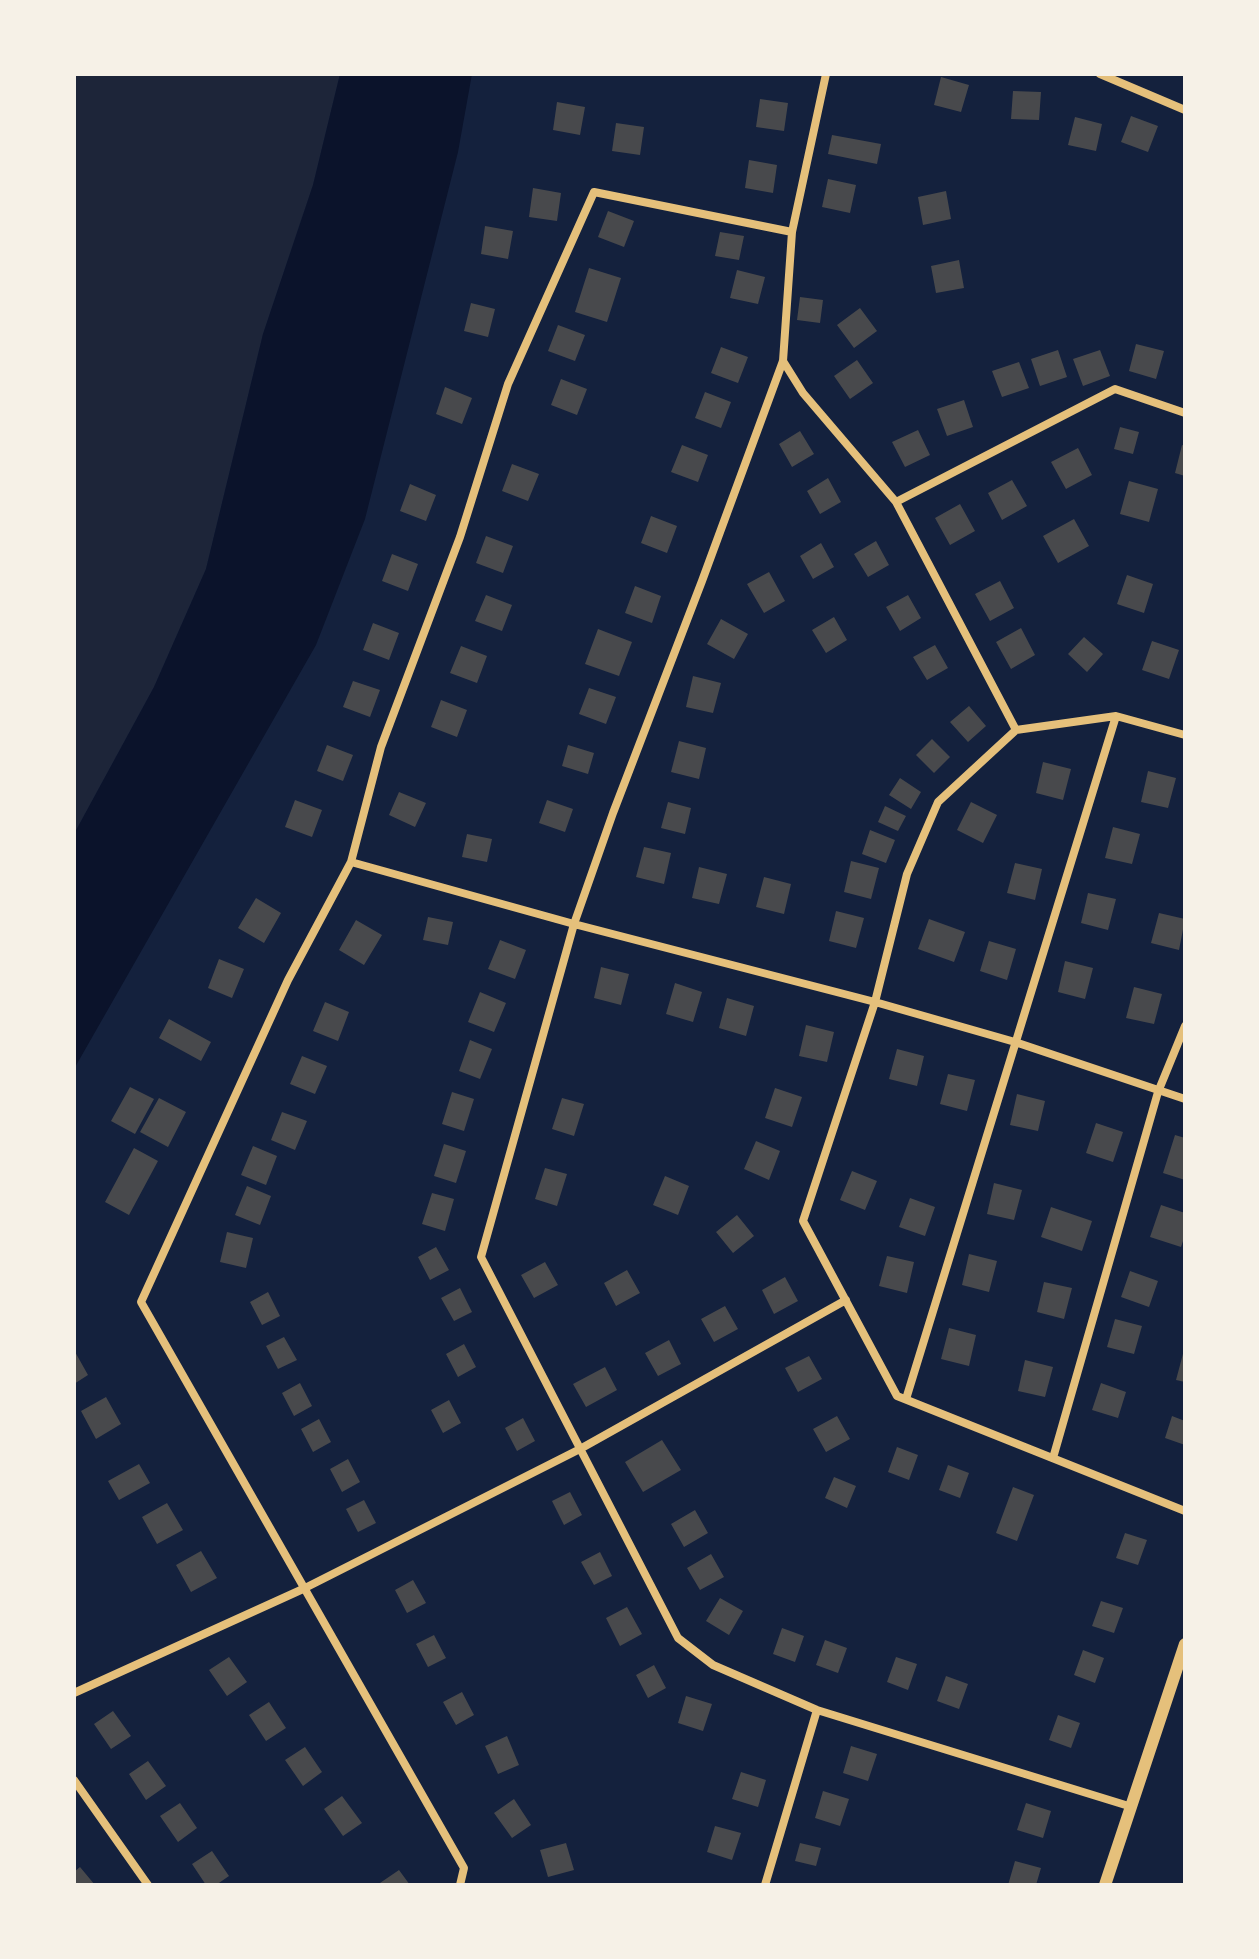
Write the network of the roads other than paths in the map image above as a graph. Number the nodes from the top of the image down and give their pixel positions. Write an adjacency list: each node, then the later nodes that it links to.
1 (826, 74): 4 (street)
2 (1100, 74): 3 (street)
3 (1185, 110)
4 (792, 232): 5 (street); 11 (street)
5 (783, 361): 7 (street); 12 (street)
6 (1185, 413): 7 (street)
7 (896, 502): 9 (street)
8 (1116, 716): 9 (street); 10 (street); 15 (street)
9 (1016, 730): 13 (street)
10 (1185, 735)
11 (351, 862): 12 (street); 23 (street)
12 (574, 924): 13 (street); 20 (street)
13 (875, 1002): 15 (street); 18 (street)
14 (1185, 1026): 16 (street)
15 (1015, 1042): 16 (street); 19 (street)
16 (1158, 1092): 17 (street); 21 (street)
17 (1185, 1099)
18 (846, 1300): 19 (street); 20 (street)
19 (906, 1399): 21 (street)
20 (580, 1449): 23 (street); 26 (street)
21 (1053, 1458): 22 (street)
22 (1185, 1511)
23 (303, 1589): 25 (street); 30 (street)
24 (1185, 1644): 28 (street)
25 (74, 1693)
26 (817, 1710): 28 (street); 31 (street)
27 (74, 1780): 29 (street)
28 (1132, 1807): 32 (street)
29 (148, 1885)
30 (460, 1885)
31 (765, 1885)
32 (1105, 1885)

